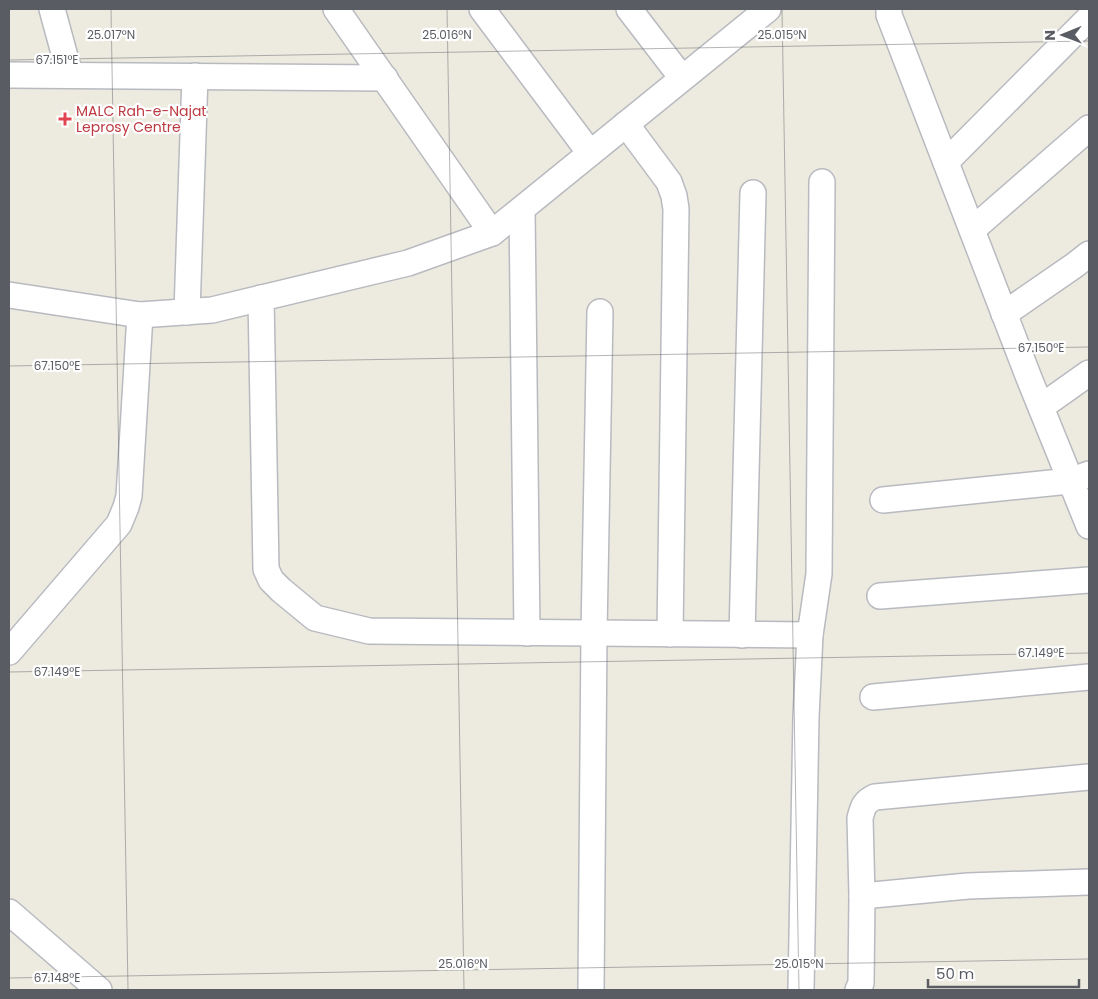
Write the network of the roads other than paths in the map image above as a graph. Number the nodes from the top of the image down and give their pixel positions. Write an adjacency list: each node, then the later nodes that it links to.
1 (52, 9): 9 (street)
2 (336, 9): 11 (street)
3 (482, 9): 15 (street)
4 (629, 9): 12 (street)
5 (768, 9): 12 (street)
6 (888, 9): 16 (street)
7 (1089, 18): 16 (street)
8 (9, 75): 9 (street)
9 (70, 75): 10 (street)
10 (195, 76): 11 (street); 25 (street)
11 (385, 78): 21 (street)
12 (682, 78): 13 (street)
13 (626, 124): 15 (street); 38 (street)
14 (1089, 128): 20 (street)
15 (590, 153): 19 (street)
16 (946, 162): 20 (street)
17 (822, 182): 40 (street)
18 (752, 193): 39 (street)
19 (522, 209): 21 (street); 36 (street)
20 (972, 230): 27 (street)
21 (492, 233): 24 (street)
22 (1089, 254): 27 (street)
23 (9, 294): 28 (street)
24 (261, 298): 25 (street); 36 (street)
25 (187, 312): 28 (street)
26 (600, 312): 37 (street)
27 (1004, 314): 30 (street)
28 (140, 315): 41 (street)
29 (1089, 373): 30 (street)
30 (1041, 408): 31 (street)
31 (1080, 477): 32 (street); 33 (street)
32 (883, 500)
33 (1089, 526)
34 (1089, 580): 35 (street)
35 (880, 596)
36 (527, 633): 37 (street)
37 (594, 633): 38 (street); 49 (street)
38 (670, 634): 39 (street)
39 (742, 635): 40 (street)
40 (810, 635): 50 (street)
41 (9, 652)
42 (1089, 677): 43 (street)
43 (874, 697)
44 (1089, 776): 46 (street)
45 (1089, 882): 46 (street)
46 (862, 896): 51 (street)
47 (9, 912): 48 (street)
48 (99, 990)
49 (591, 990)
50 (801, 990)
51 (858, 990)

